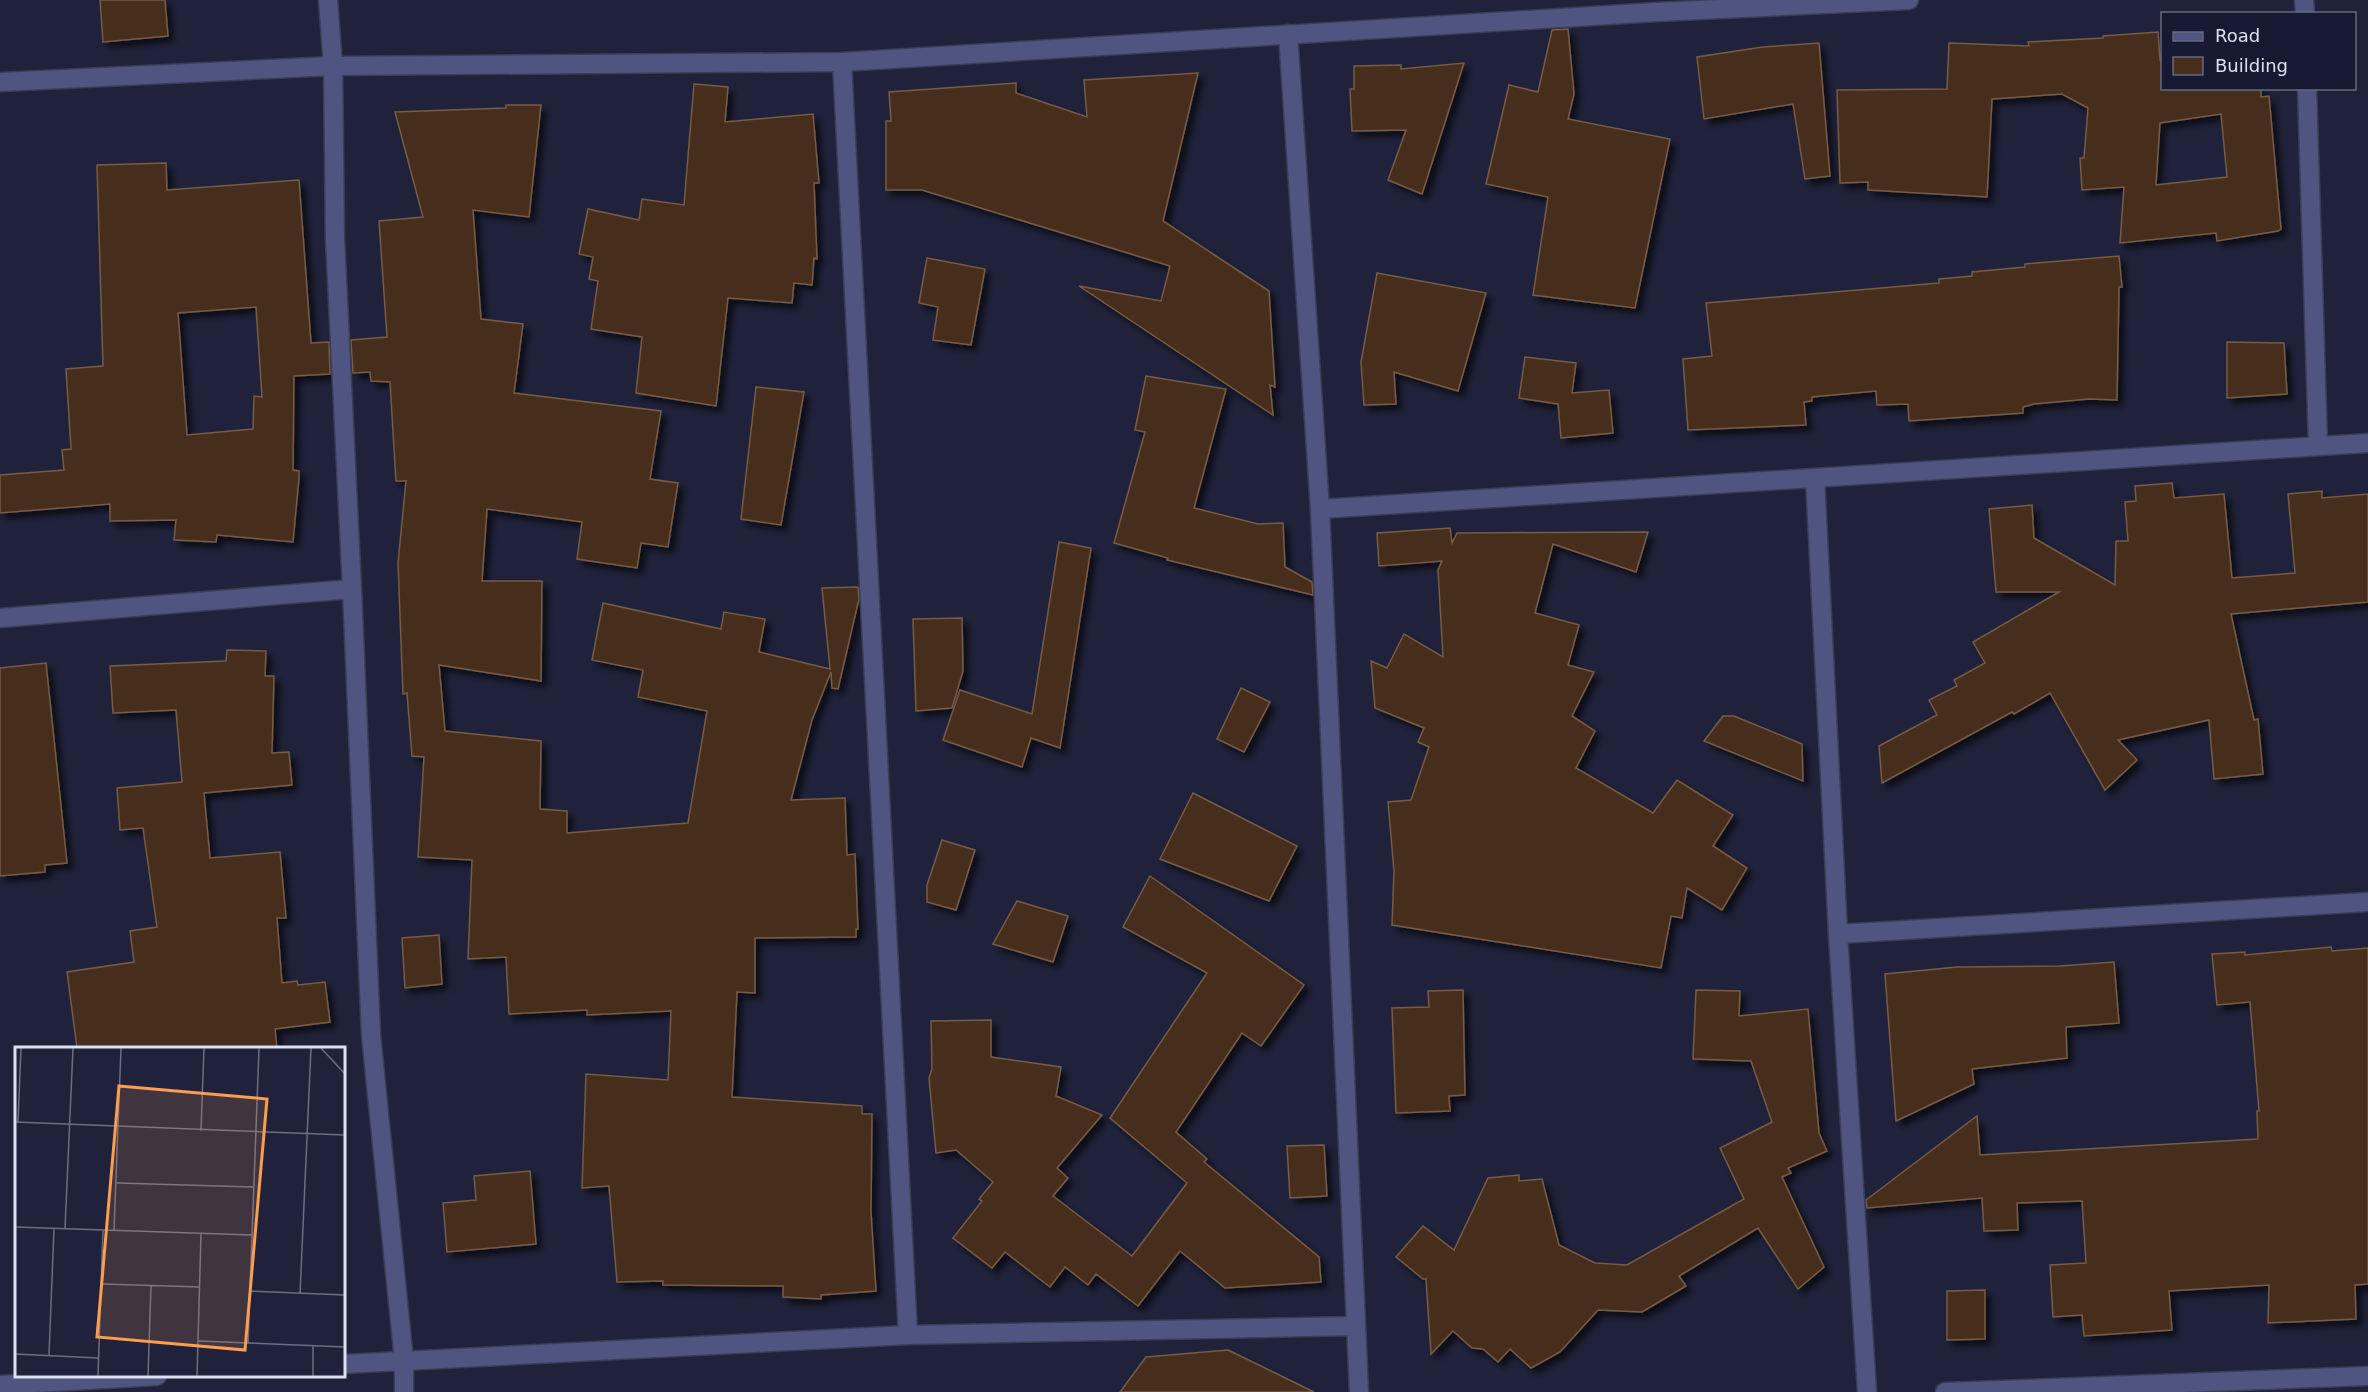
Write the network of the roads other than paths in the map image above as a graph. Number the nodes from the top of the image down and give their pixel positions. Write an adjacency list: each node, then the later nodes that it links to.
1 (328, 0): 6 (street)
2 (1909, 0): 3 (street)
3 (1807, 2): 4 (street)
4 (1288, 34): 5 (street); 12 (street)
5 (842, 62): 6 (street); 18 (street)
6 (333, 66): 7 (street); 13 (street)
7 (0, 82)
8 (2307, 90): 10 (street)
9 (2368, 443): 10 (street)
10 (2318, 446): 11 (street)
11 (1815, 478): 12 (street); 16 (street)
12 (1320, 509): 17 (street)
13 (352, 589): 14 (street); 19 (street)
14 (0, 618)
15 (2368, 902): 16 (street)
16 (1838, 934): 26 (street)
17 (1355, 1326): 18 (street); 25 (street)
18 (908, 1335): 19 (street)
19 (404, 1361): 20 (street); 24 (street)
20 (345, 1364)
21 (2368, 1376): 27 (street)
22 (140, 1377): 23 (street)
23 (0, 1385)
24 (404, 1392)
25 (1359, 1392)
26 (1868, 1392)
27 (1945, 1392)

